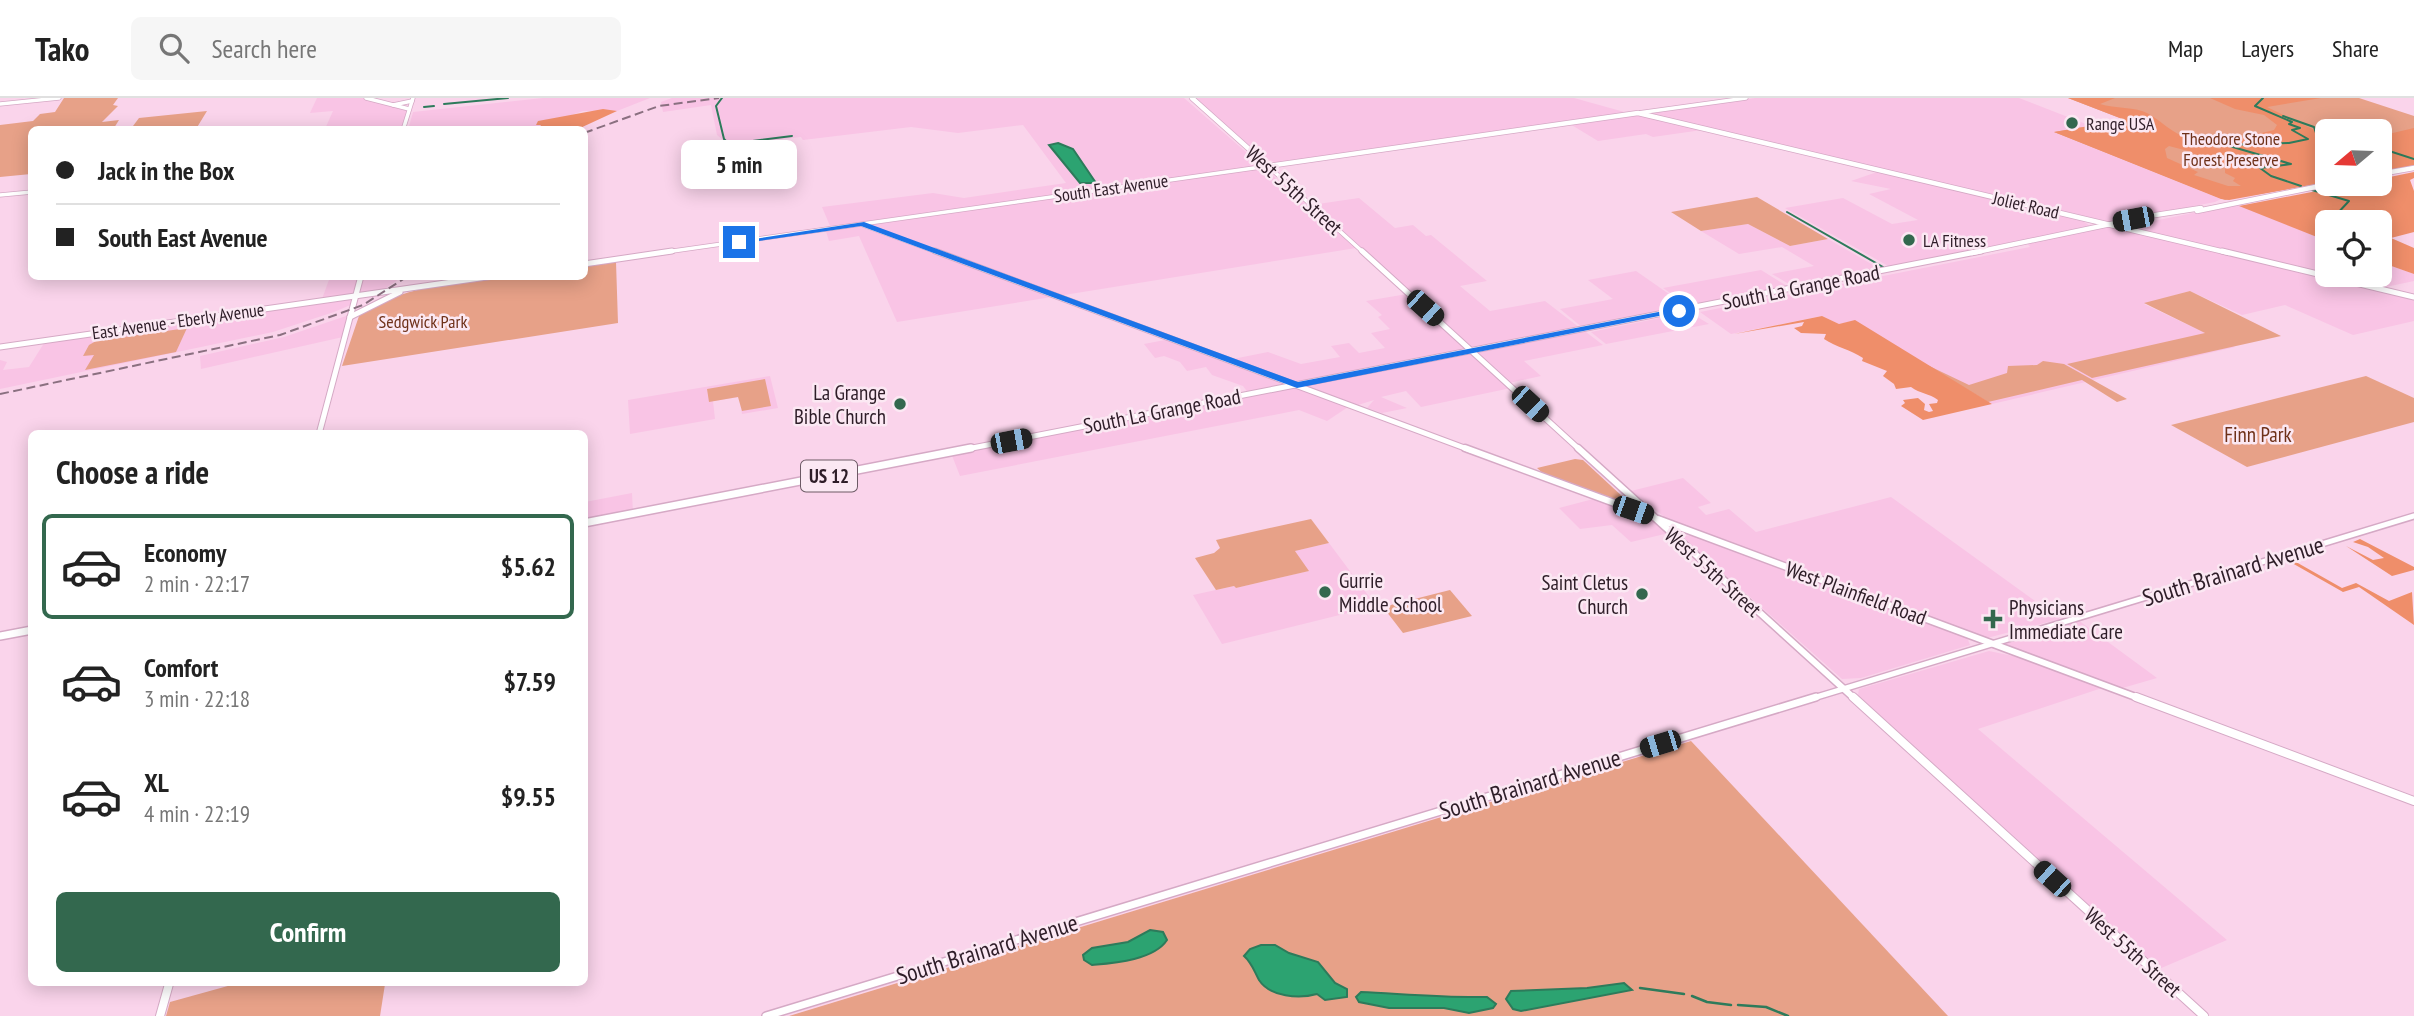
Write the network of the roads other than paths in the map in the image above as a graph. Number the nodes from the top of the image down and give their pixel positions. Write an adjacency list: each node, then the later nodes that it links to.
1 (59, 98): 6 (street)
2 (366, 98): 7 (street)
3 (1192, 98): 11 (main road, West 55th Street)
4 (1746, 98): 9 (street)
5 (412, 99): 7 (main road); 8 (main road)
6 (0, 104)
7 (393, 105): 8 (street)
8 (410, 109): 10 (main road)
9 (1638, 113): 12 (main road, South East Avenue); 20 (main road, Joliet Road)
10 (404, 126)
11 (1257, 157): 12 (main road); 13 (main road, West 55th Street)
12 (1299, 162): 13 (main road, South East Avenue)
13 (1268, 166): 21 (main road, South East Avenue); 34 (main road, West 55th Street)
14 (2414, 168): 15 (main road)
15 (2392, 172)
16 (2315, 187): 19 (main road, South La Grange Road / US 12)
17 (28, 192): 18 (street)
18 (0, 195)
19 (2201, 208): 22 (main road, South La Grange Road / US 12); 23 (main road, South La Grange Road / US 12)
20 (2077, 217): 22 (main road, Joliet Road); 24 (main road)
21 (862, 224): 26 (main road, South East Avenue); 35 (main road, West Plainfield Road)
22 (2109, 224): 23 (main road, Joliet Road); 24 (main road, South La Grange Road / US 12)
23 (2119, 226): 25 (main road, South La Grange Road / US 12); 31 (main road, Joliet Road)
24 (2093, 227): 25 (main road, South La Grange Road / US 12)
25 (2027, 243): 34 (main road, South La Grange Road / US 12)
26 (588, 263)
27 (360, 280): 30 (main road)
28 (467, 280): 29 (main road)
29 (405, 289): 30 (main road); 32 (main road)
30 (356, 296): 32 (main road); 33 (main road, East Avenue - Eberly Avenue)
31 (2414, 297)
32 (350, 317): 36 (main road)
33 (0, 347)
34 (1472, 350): 35 (main road, South La Grange Road / US 12); 37 (main road, West 55th Street)
35 (1297, 385): 38 (main road, West Plainfield Road); 41 (main road, South La Grange Road / US 12)
36 (320, 430)
37 (1629, 496): 38 (main road); 39 (main road, West 55th Street)
38 (1615, 504): 39 (main road, West Plainfield Road)
39 (1652, 516): 42 (main road, West Plainfield Road); 43 (main road, West 55th Street)
40 (2414, 516): 46 (street, South Brainard Avenue)
41 (588, 522)
42 (1696, 533): 43 (main road); 46 (main road, West Plainfield Road)
43 (1680, 542): 47 (main road, West 55th Street)
44 (28, 631): 45 (main road)
45 (0, 636)
46 (1992, 644): 47 (street, South Brainard Avenue); 48 (main road, West Plainfield Road)
47 (1842, 689): 51 (street, South Brainard Avenue); 52 (main road, West 55th Street)
48 (2414, 801)
49 (168, 986): 50 (main road)
50 (160, 1016)
51 (766, 1016)
52 (2204, 1016)

